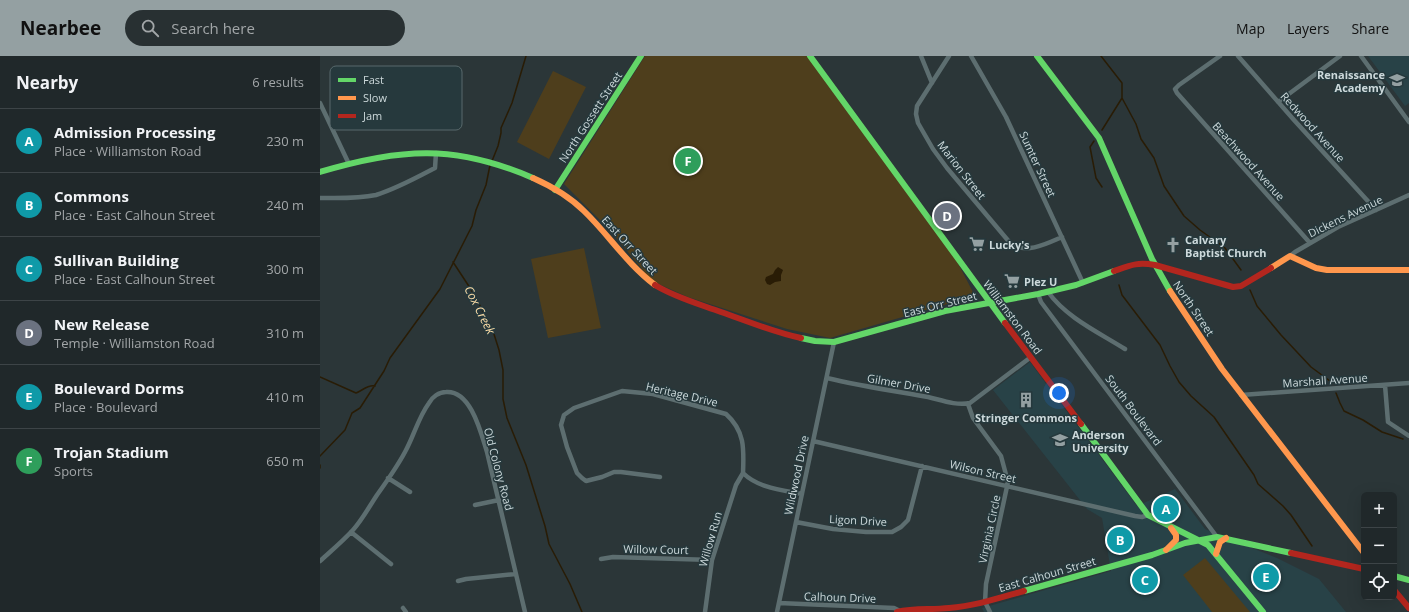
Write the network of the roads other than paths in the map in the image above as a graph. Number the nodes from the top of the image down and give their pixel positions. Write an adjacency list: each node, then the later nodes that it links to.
1 (641, 56): 20 (street, North Gossett Street)
2 (810, 56): 32 (street, Williamston Road)
3 (921, 56): 11 (street)
4 (949, 56): 11 (street, Marion Street)
5 (971, 56): 24 (street, Sumter Street)
6 (1037, 56): 27 (street, North Street)
7 (1220, 56): 25 (street, Beachwood Avenue)
8 (1238, 56): 12 (street, Redwood Avenue)
9 (1340, 56): 12 (street)
10 (1361, 56): 14 (street)
11 (932, 83): 24 (street, Marion Street)
12 (1278, 102): 23 (street, Redwood Avenue)
13 (320, 103): 15 (street)
14 (1409, 122)
15 (330, 124)
16 (333, 130): 18 (street)
17 (436, 153): 18 (street, East Orr Street); 20 (street, East Orr Street); 22 (street)
18 (348, 162): 19 (street, East Orr Street)
19 (320, 172)
20 (555, 190): 33 (street, East Orr Street)
21 (1409, 195): 23 (street, Dickens Avenue)
22 (320, 198)
23 (1376, 210): 25 (street, Dickens Avenue)
24 (1062, 237): 29 (street, Sumter Street)
25 (1310, 243): 26 (street, Dickens Avenue)
26 (1290, 256): 27 (street, East Orr Street); 28 (street)
27 (1156, 265): 29 (street, East Orr Street); 39 (street, North Street)
28 (1409, 270)
29 (1083, 283): 30 (street, East Orr Street)
30 (1048, 292): 31 (street, East Orr Street); 34 (street)
31 (1038, 294): 32 (street, East Orr Street); 56 (street, South Boulevard)
32 (990, 302): 33 (street, East Orr Street); 35 (street, Williamston Road)
33 (834, 342): 36 (street, Wildwood Drive)
34 (1125, 349)
35 (1031, 357): 40 (street); 52 (street, Williamston Road)
36 (827, 378): 40 (street, Gilmer Drive); 42 (street, Wildwood Drive)
37 (1409, 383): 38 (street, Marshall Avenue)
38 (1385, 385): 39 (street, Marshall Avenue); 41 (street)
39 (1241, 395): 59 (street, North Street)
40 (968, 404): 47 (street, Virginia Circle)
41 (1409, 436)
42 (813, 441): 43 (street, Wilson Street); 49 (street, Wildwood Drive)
43 (922, 466): 47 (street, Wilson Street); 53 (street, Ligon Drive)
44 (743, 473): 45 (street, Heritage Drive); 49 (street); 63 (street, Willow Run)
45 (660, 477)
46 (388, 478): 48 (street); 50 (street, Old Colony Road); 55 (street, Old Colony Road)
47 (1007, 486): 52 (street, Wilson Street); 72 (street, Virginia Circle)
48 (410, 492)
49 (802, 494): 53 (street, Wildwood Drive)
50 (499, 500): 51 (street); 67 (street, Old Colony Road)
51 (475, 505)
52 (1148, 515): 54 (street, Williamston Road)
53 (796, 522): 73 (street, Wildwood Drive)
54 (1169, 526): 58 (street, Williamston Road); 60 (street)
55 (351, 532): 64 (street, Old Colony Road); 65 (street)
56 (1217, 537): 57 (street, East Calhoun Street); 58 (street, East Calhoun Street)
57 (1226, 538): 61 (street); 66 (street, East Calhoun Street)
58 (1199, 540): 60 (street, East Calhoun Street); 61 (street, Williamston Road)
59 (1361, 549)
60 (1166, 550): 72 (street, East Calhoun Street)
61 (1216, 554): 80 (street, Williamston Road)
62 (601, 559): 63 (street, Willow Court)
63 (712, 560): 77 (street, Willow Run)
64 (320, 561)
65 (391, 564)
66 (1361, 568)
67 (516, 574): 70 (street); 76 (street, Old Colony Road)
68 (1397, 577): 69 (street)
69 (1409, 580)
70 (458, 581)
71 (1397, 594): 74 (street)
72 (985, 602): 75 (street, East Calhoun Street); 79 (street)
73 (779, 603): 75 (street, Calhoun Drive); 78 (street, Wildwood Drive)
74 (1409, 608)
75 (898, 611)
76 (525, 612)
77 (705, 612)
78 (777, 612)
79 (990, 612)
80 (1263, 612)

